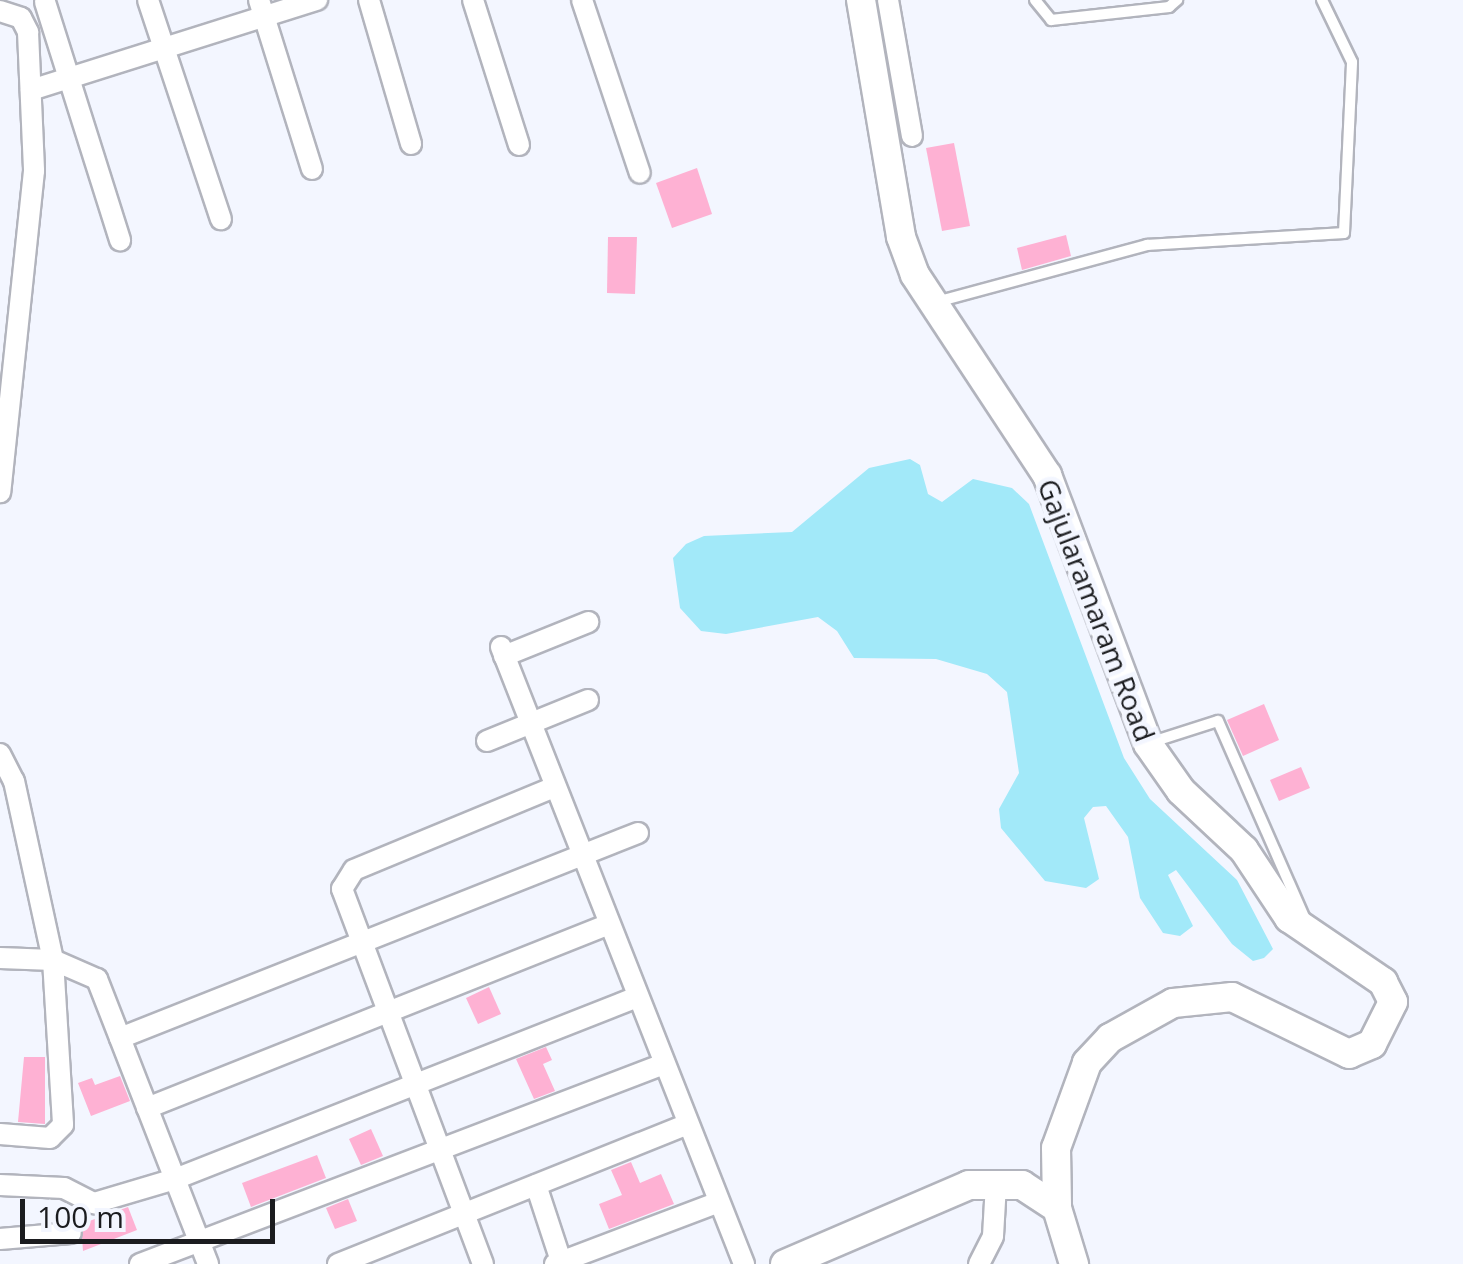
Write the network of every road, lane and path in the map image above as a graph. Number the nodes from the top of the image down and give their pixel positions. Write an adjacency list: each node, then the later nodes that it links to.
1 (148, 0): 14 (street)
2 (317, 0): 12 (street)
3 (369, 0): 18 (street)
4 (473, 0): 19 (street)
5 (582, 0): 21 (street)
6 (861, 0): 24 (main road, Gajularamaram Road)
7 (888, 0): 17 (street)
8 (1035, 0): 9 (lane)
9 (1177, 0)
10 (1322, 0): 24 (lane)
11 (45, 2): 15 (street)
12 (262, 9): 14 (street); 20 (street)
13 (0, 11): 16 (street)
14 (165, 51): 15 (street); 22 (street)
15 (68, 79): 16 (street); 23 (street)
16 (31, 90): 25 (street)
17 (912, 136)
18 (411, 144)
19 (519, 145)
20 (312, 169)
21 (640, 173)
22 (222, 219)
23 (120, 240)
24 (931, 304): 30 (main road, Gajularamaram Road)
25 (0, 492)
26 (588, 622): 28 (street)
27 (588, 700): 28 (street)
28 (531, 726): 29 (street); 32 (street)
29 (487, 741)
30 (1148, 744): 37 (main road, Gajularamaram Road); 37 (lane)
31 (0, 754): 33 (street)
32 (554, 787): 35 (street); 38 (street)
33 (10, 809): 40 (street)
34 (638, 834): 35 (street)
35 (582, 856): 36 (street); 38 (street)
36 (608, 924): 41 (street); 42 (street)
37 (1312, 936): 55 (main road, Gajularamaram Road)
38 (358, 944): 42 (street); 43 (street)
39 (0, 958): 40 (street)
40 (53, 960): 43 (street); 48 (street)
41 (637, 997): 44 (street); 45 (street)
42 (385, 1013): 45 (street); 46 (street)
43 (120, 1038): 46 (street)
44 (664, 1064): 47 (street); 49 (street)
45 (413, 1085): 49 (street); 50 (street)
46 (147, 1108): 50 (street)
47 (688, 1124): 52 (street); 54 (street)
48 (0, 1134)
49 (438, 1150): 56 (street); 59 (street)
50 (175, 1179): 53 (street); 59 (street)
51 (996, 1184): 55 (main road); 66 (main road); 67 (street)
52 (536, 1185): 56 (street); 60 (street)
53 (0, 1186)
54 (719, 1202): 60 (street); 65 (street)
55 (1058, 1208): 68 (main road, Gajularamaram Road)
56 (463, 1214): 63 (street); 64 (street)
57 (71, 1233): 58 (street)
58 (0, 1239)
59 (200, 1242): 61 (street); 62 (street)
60 (560, 1263)
61 (140, 1264)
62 (208, 1264)
63 (338, 1264)
64 (482, 1264)
65 (744, 1264)
66 (785, 1264)
67 (979, 1264)
68 (1074, 1264)

